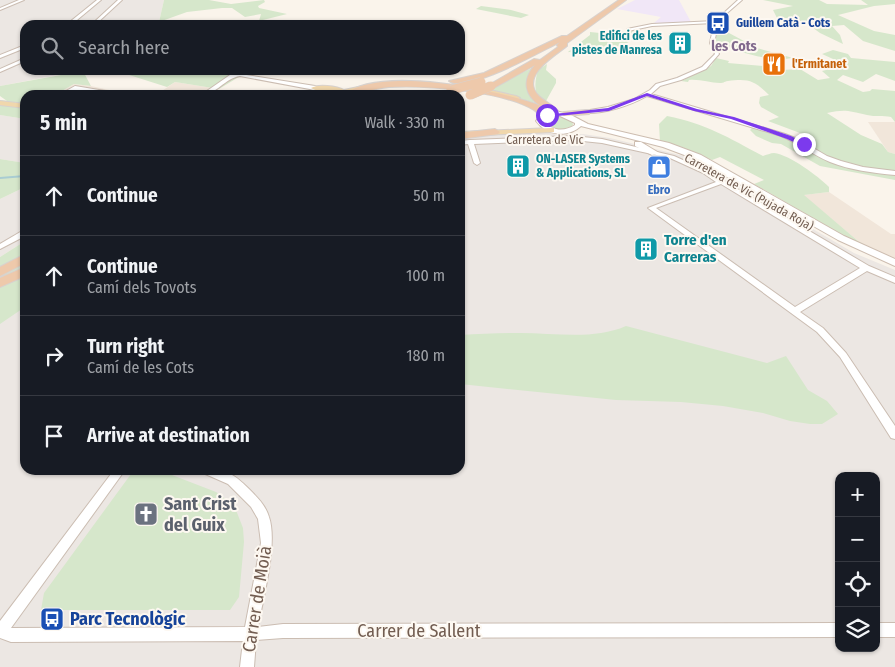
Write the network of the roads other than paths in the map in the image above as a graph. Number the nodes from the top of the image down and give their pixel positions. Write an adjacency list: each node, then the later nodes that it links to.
1 (22, 0): 7 (street)
2 (99, 0): 8 (street)
3 (120, 0): 9 (street)
4 (618, 0): 13 (highway)
5 (623, 0): 10 (highway)
6 (740, 0): 11 (street)
7 (0, 8)
8 (74, 20)
9 (98, 20)
10 (590, 22): 23 (highway); 40 (highway)
11 (716, 22): 12 (street); 34 (street)
12 (628, 30)
13 (564, 37): 22 (highway); 23 (highway)
14 (20, 48): 15 (street)
15 (0, 57)
16 (0, 61): 18 (street)
17 (20, 62): 18 (street)
18 (17, 63): 19 (street)
19 (0, 71)
20 (246, 75): 21 (street); 24 (street)
21 (232, 76): 28 (street)
22 (395, 84): 25 (main road); 40 (main road)
23 (485, 84): 32 (highway, bridge); 33 (highway, bridge)
24 (315, 88): 25 (main road); 29 (main road)
25 (356, 89): 30 (main road)
26 (71, 90): 27 (street)
27 (87, 90)
28 (211, 90)
29 (318, 90)
30 (352, 90)
31 (360, 90): 41 (highway)
32 (465, 92)
33 (465, 92)
34 (647, 94): 39 (street); 53 (street)
35 (0, 104): 36 (main road)
36 (20, 107)
37 (20, 108): 38 (main road)
38 (0, 109)
39 (586, 112): 40 (main road); 42 (main road)
40 (559, 113): 41 (main road); 42 (main road, Carretera de Vic (Pujada Roja))
41 (544, 116): 43 (main road)
42 (577, 120): 44 (main road); 58 (main road, Carretera de Vic (Pujada Roja))
43 (551, 130): 44 (main road, Carretera de Vic (Pujada Roja)); 45 (main road)
44 (568, 131): 47 (main road, Carretera de Vic (Pujada Roja))
45 (498, 132): 46 (highway); 48 (main road)
46 (465, 135)
47 (627, 140): 51 (main road); 60 (main road, Carretera de Vic (Pujada Roja))
48 (465, 142)
49 (465, 142): 50 (street, Carretera de Vic)
50 (470, 142): 51 (street, Carretera de Vic); 52 (street)
51 (655, 153): 54 (street, Carretera de Vic)
52 (477, 163)
53 (895, 173)
54 (721, 182): 59 (street, Carretera de Vic); 65 (street)
55 (20, 236): 56 (street)
56 (0, 247)
57 (20, 261): 61 (highway)
58 (895, 263)
59 (866, 268): 63 (street, Carretera de Vic); 65 (street)
60 (895, 268)
61 (0, 272)
62 (20, 273): 64 (highway)
63 (895, 280)
64 (0, 283)
65 (795, 311): 66 (street)
66 (894, 432)
67 (116, 475): 72 (street)
68 (220, 475): 73 (street, Carrer de Moià)
69 (835, 630): 73 (street, Carrer de Sallent)
70 (880, 630): 71 (street)
71 (895, 630)
72 (1, 631): 73 (street, Carrer de Sallent)
73 (250, 634): 74 (street, Carrer de Moià)
74 (247, 667)

